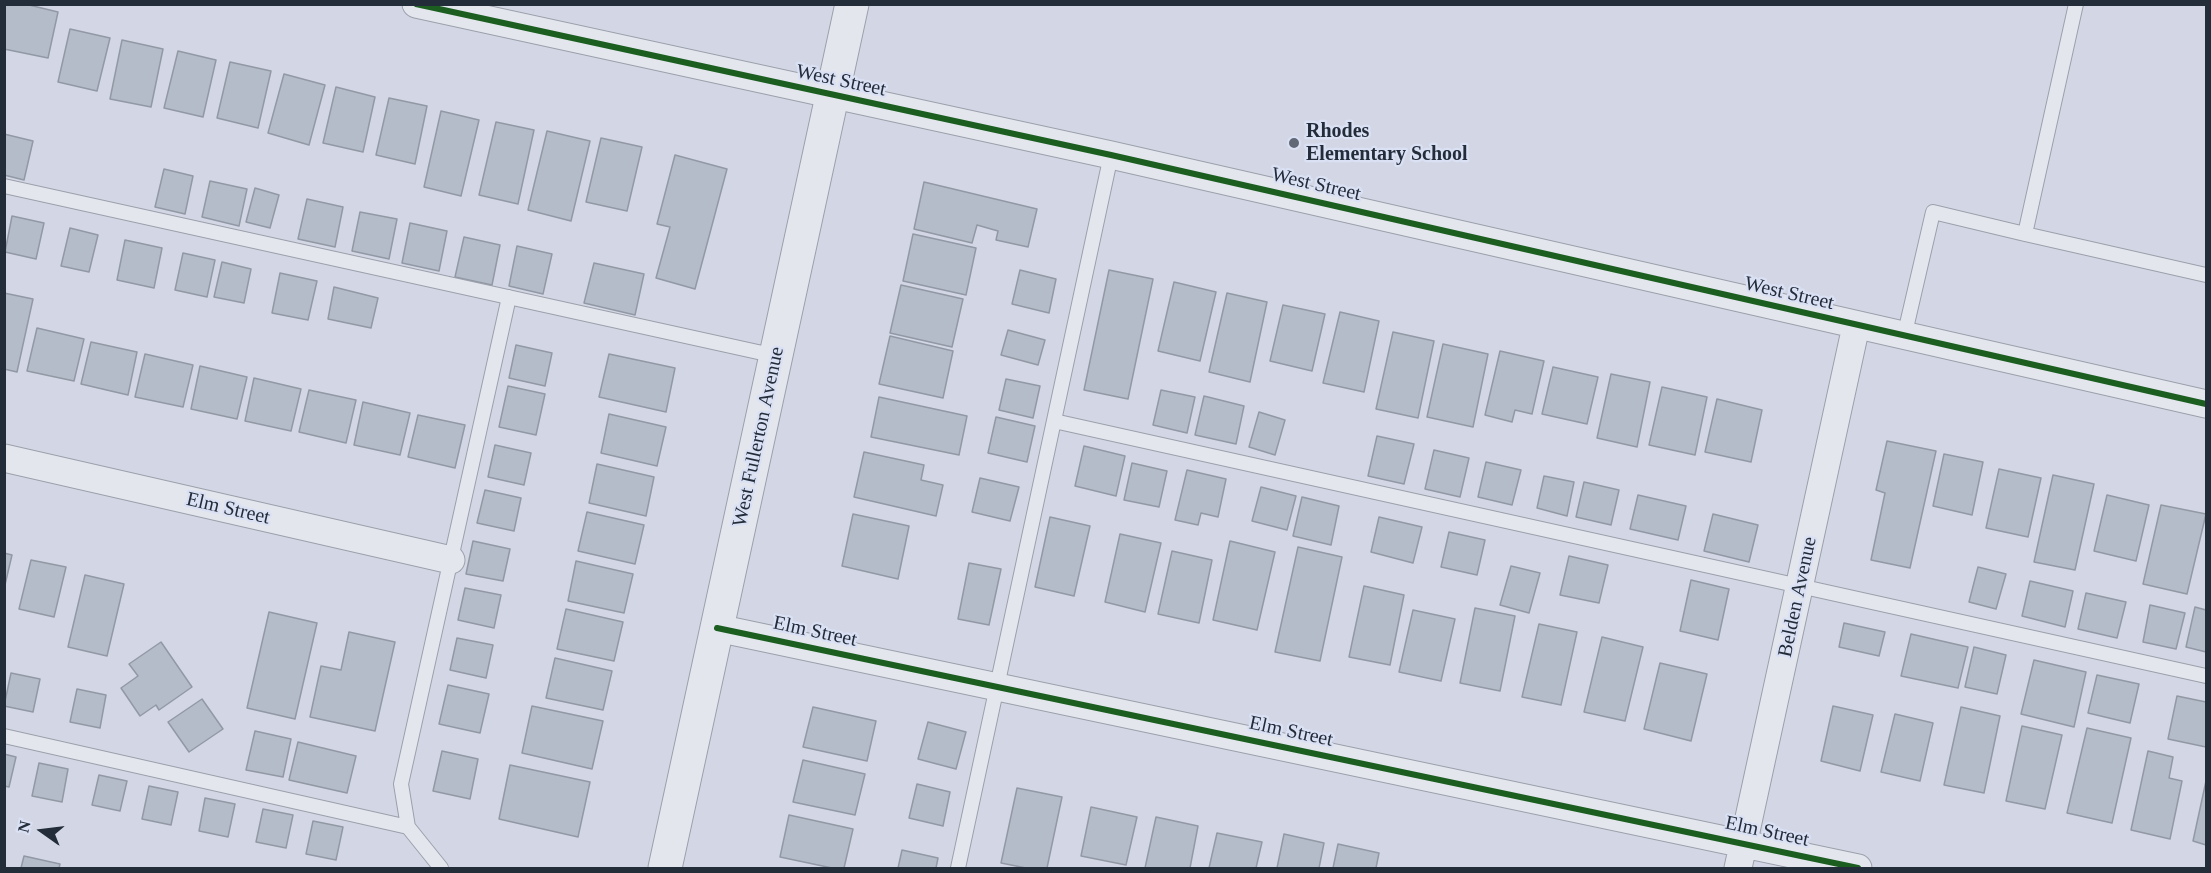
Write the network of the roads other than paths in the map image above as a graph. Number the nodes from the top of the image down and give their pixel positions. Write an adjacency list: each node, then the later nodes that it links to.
1 (416, 4): 4 (street, West Street)
2 (852, 4): 4 (street, West Fullerton Avenue)
3 (2076, 4): 7 (lane)
4 (832, 96): 5 (street, West Street); 12 (street, West Fullerton Avenue)
5 (1111, 155): 10 (street, West Street); 14 (lane)
6 (4, 186): 9 (lane)
7 (2025, 234): 8 (lane); 11 (lane)
8 (2206, 274)
9 (509, 297): 12 (lane); 16 (lane)
10 (1857, 326): 11 (street, West Street); 17 (street, Belden Avenue)
11 (1904, 337): 13 (street, West Street)
12 (776, 356): 18 (street, West Fullerton Avenue)
13 (2206, 404)
14 (1054, 421): 17 (lane); 20 (lane)
15 (4, 458): 16 (street, Elm Street)
16 (451, 560): 22 (lane)
17 (1800, 586): 19 (lane); 23 (street, Belden Avenue)
18 (717, 628): 20 (street, Elm Street); 25 (street, West Fullerton Avenue)
19 (2206, 676)
20 (997, 687): 23 (street, Elm Street); 26 (lane)
21 (4, 736): 22 (lane)
22 (408, 827): 24 (lane)
23 (1741, 856): 27 (street, Elm Street)
24 (441, 868)
25 (665, 868)
26 (958, 868)
27 (1858, 868)

